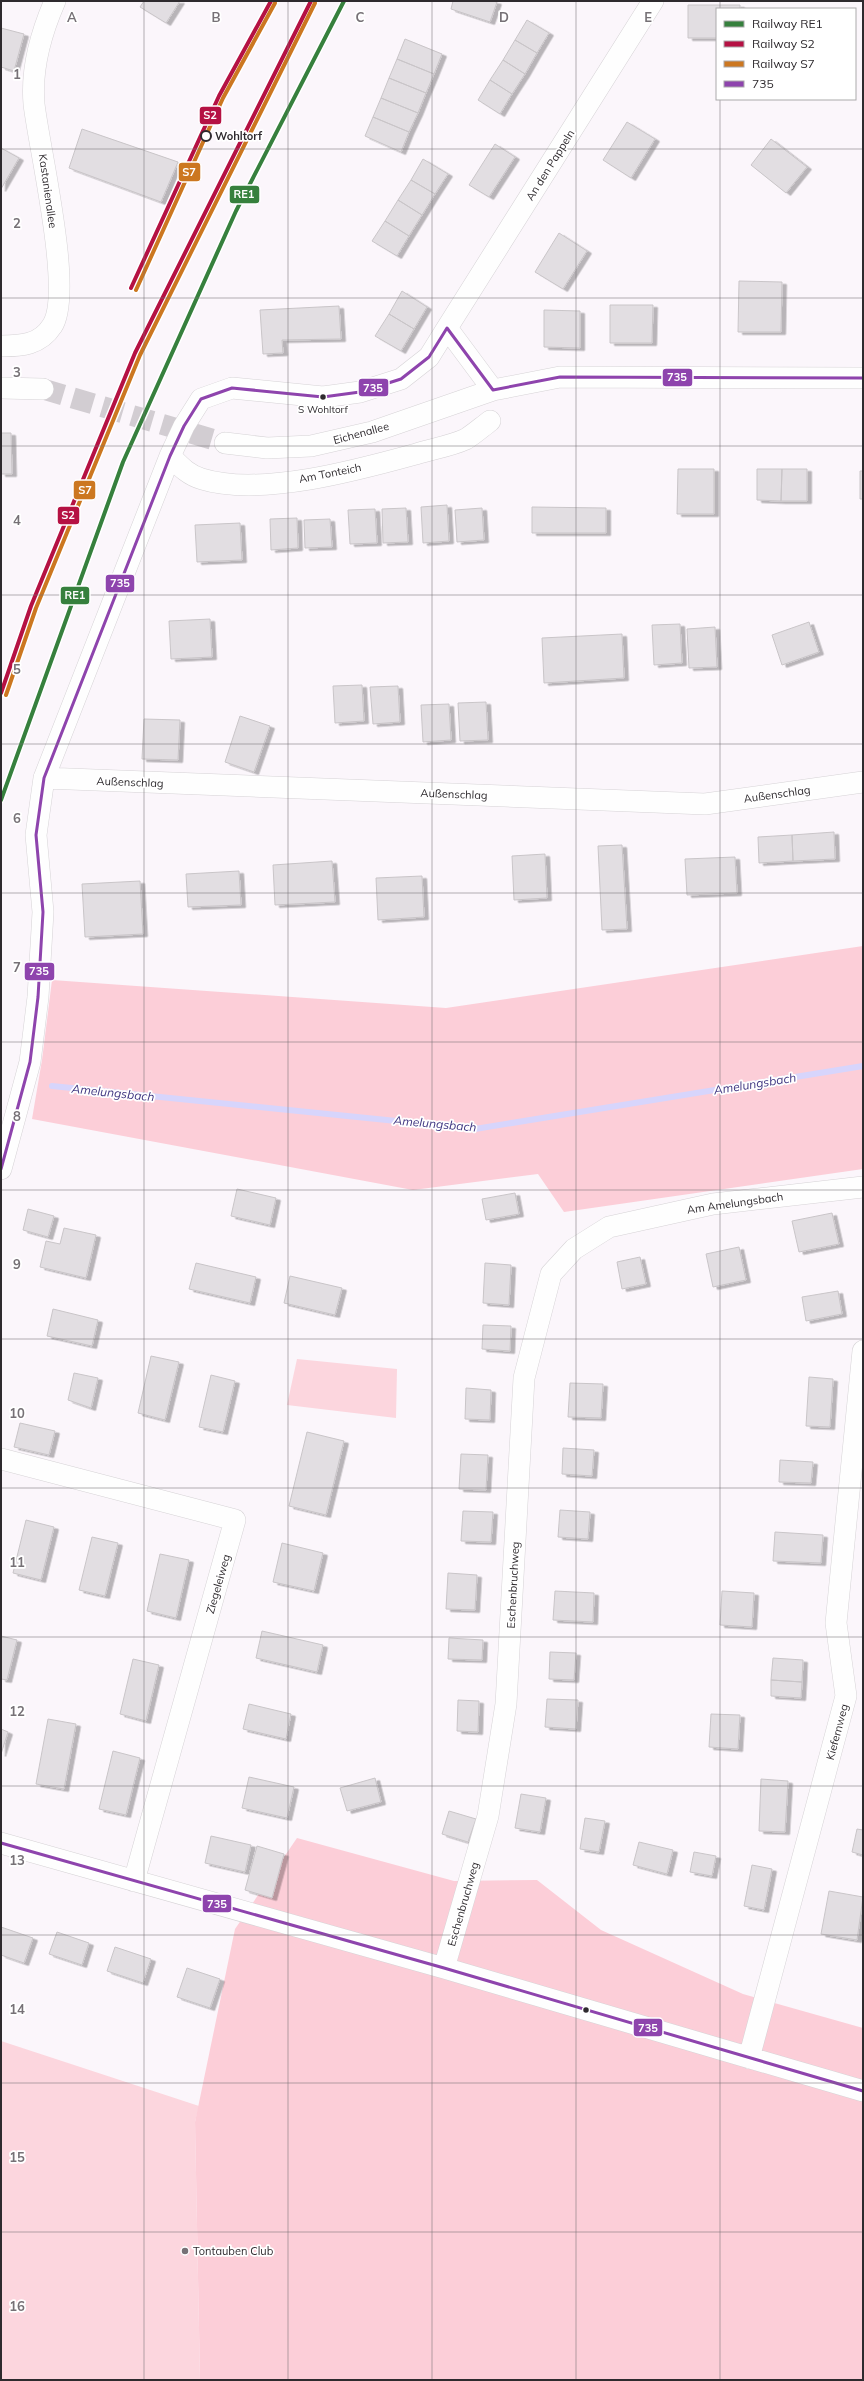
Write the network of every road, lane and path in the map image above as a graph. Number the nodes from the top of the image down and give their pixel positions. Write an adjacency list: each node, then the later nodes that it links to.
1 (55, 1): 4 (street, Kastanienallee)
2 (653, 1): 3 (street, An den Pappeln)
3 (447, 328): 8 (street); 11 (street)
4 (1, 346)
5 (863, 378): 8 (street, Eichenallee)
6 (1, 388): 7 (street)
7 (43, 389)
8 (493, 390): 10 (street, Eichenallee)
9 (490, 421): 11 (street, Am Tonteich)
10 (225, 443)
11 (170, 456): 12 (street)
12 (44, 778): 13 (street, Außenschlag); 14 (street)
13 (863, 782)
14 (1, 1169)
15 (863, 1187): 16 (street, Am Amelungsbach)
16 (609, 1227): 21 (street, Eschenbruchweg)
17 (863, 1351): 22 (street, Kiefernweg)
18 (1, 1459): 20 (street, Ziegeleiweg)
19 (1, 1843): 20 (street)
20 (134, 1881): 21 (street)
21 (444, 1968): 22 (street)
22 (749, 2058): 23 (street)
23 (863, 2091)

